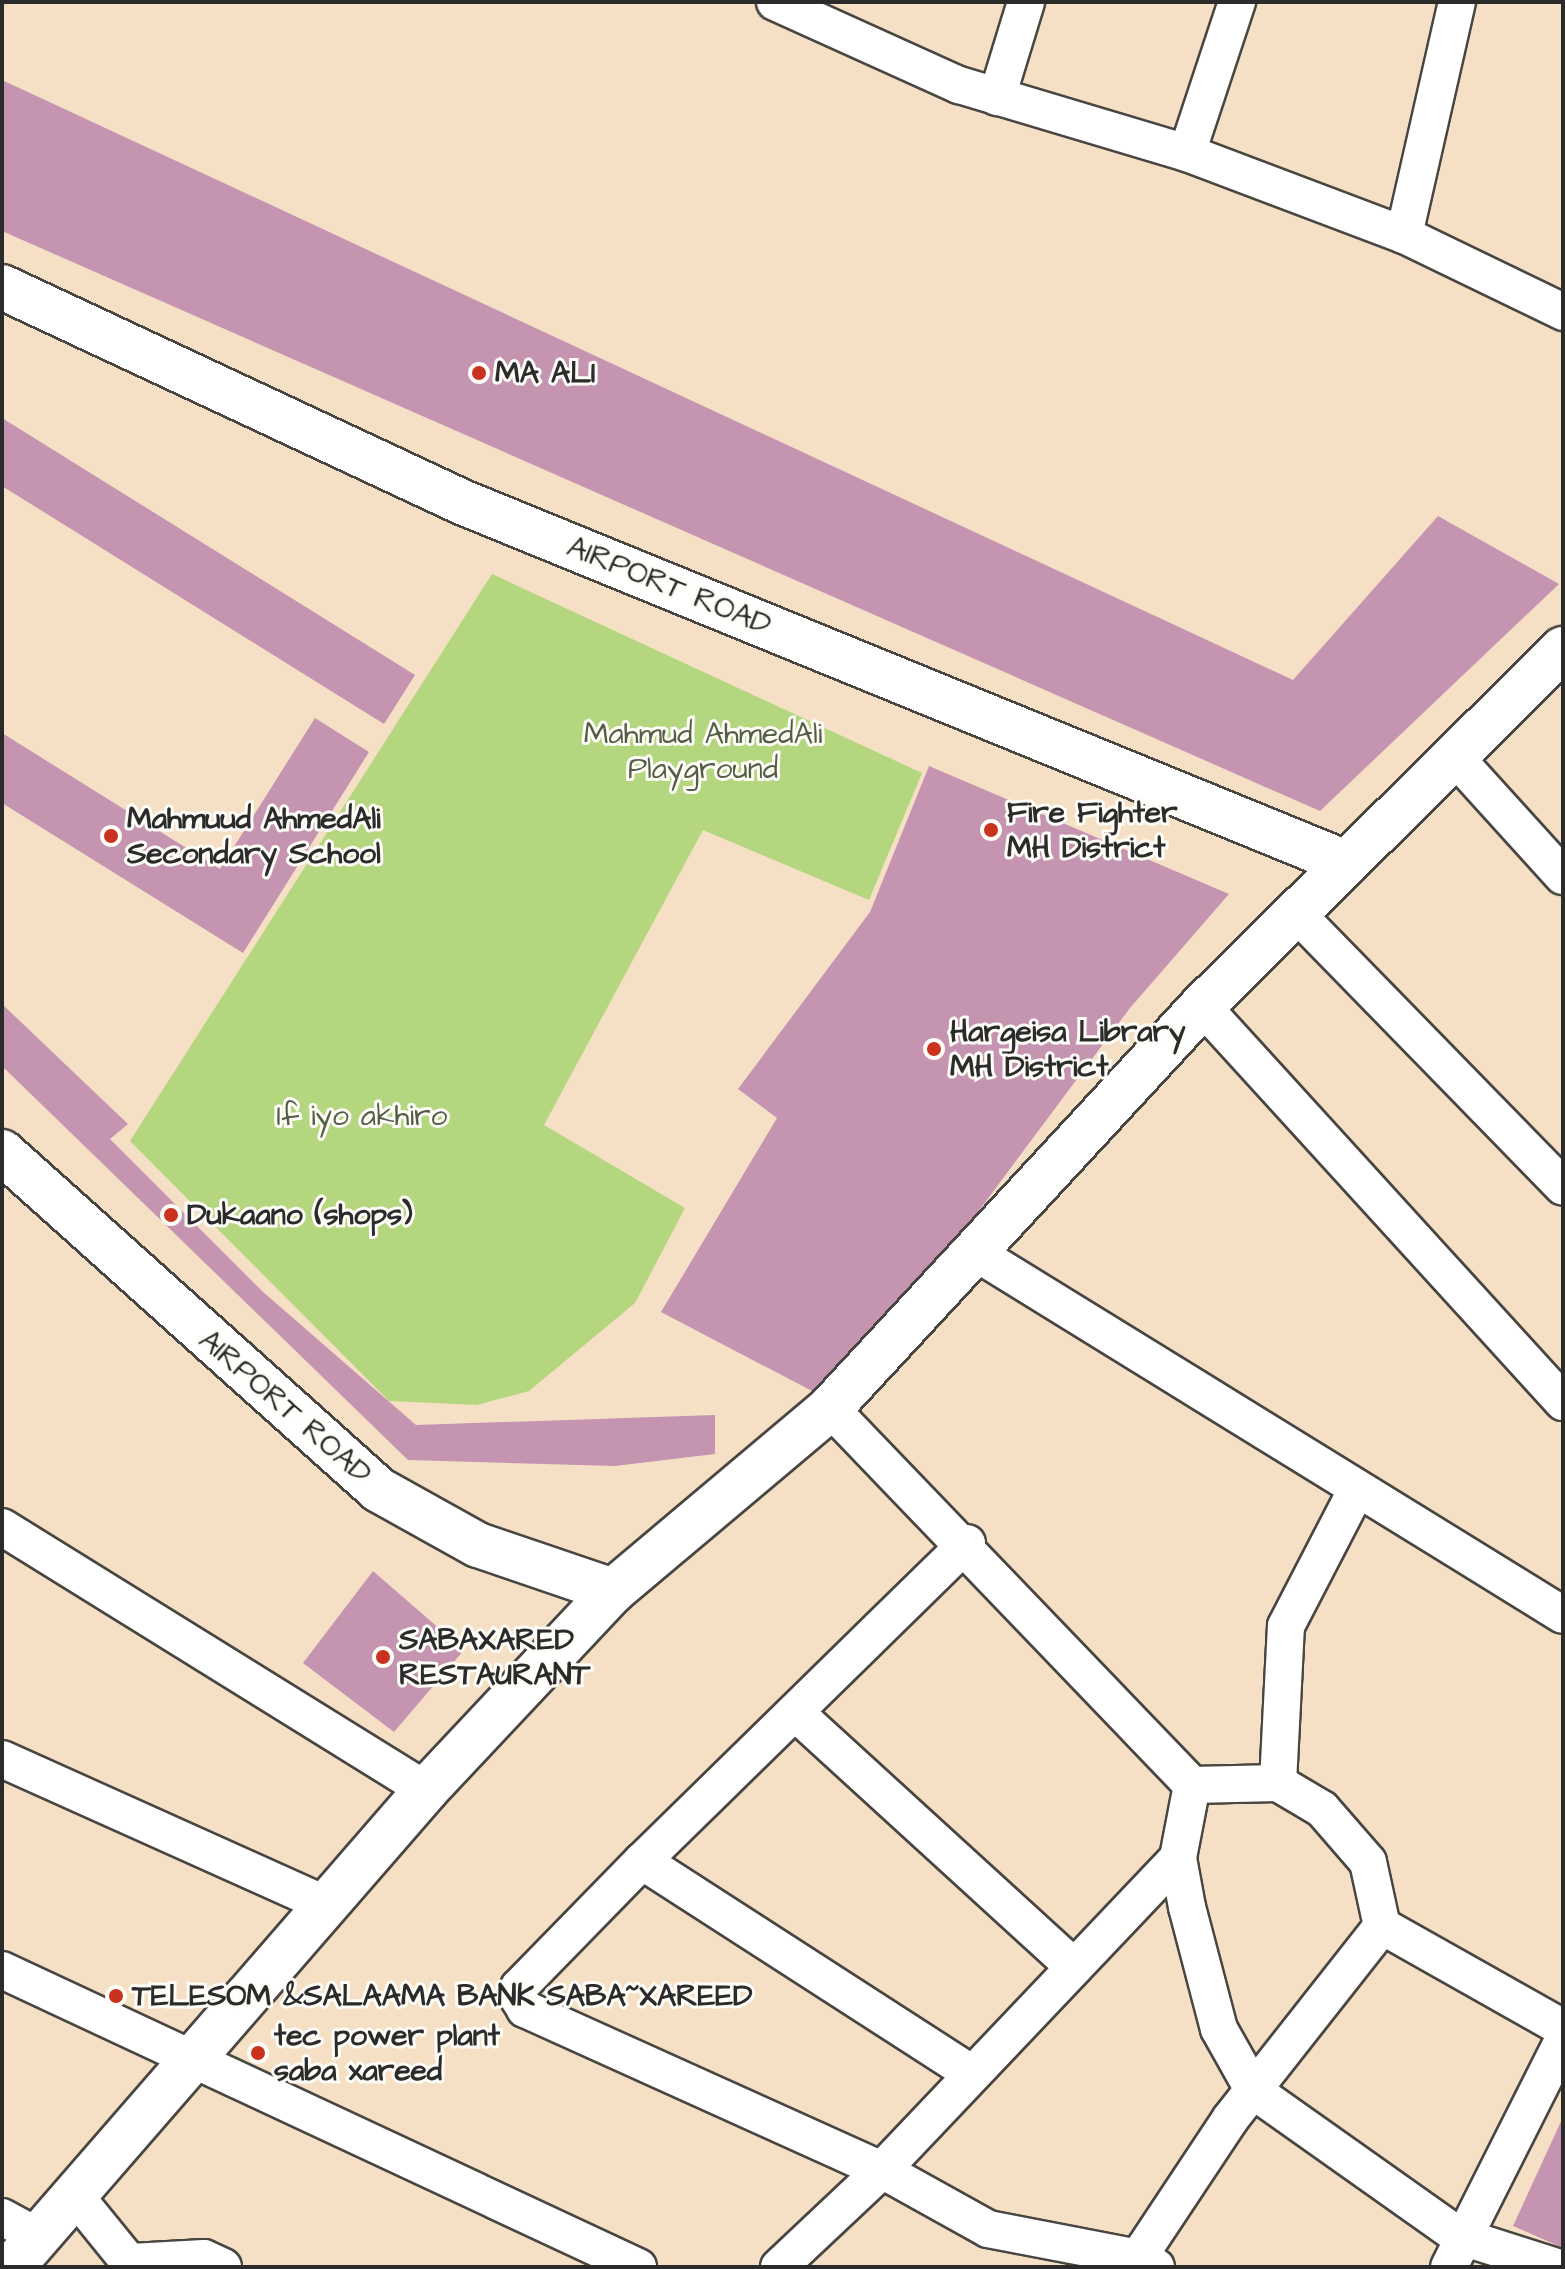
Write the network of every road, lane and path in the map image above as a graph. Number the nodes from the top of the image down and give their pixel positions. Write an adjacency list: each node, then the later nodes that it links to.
1 (1026, 2): 5 (street)
2 (1237, 2): 6 (street)
3 (1457, 2): 7 (street)
4 (796, 7): 5 (street)
5 (997, 97): 6 (street)
6 (1187, 153): 7 (street)
7 (1404, 235): 9 (street)
8 (2, 287): 12 (main road, AIRPORT ROAD)
9 (1563, 312)
10 (1551, 662): 11 (main road)
11 (1454, 756): 12 (main road); 13 (street)
12 (1346, 863): 14 (main road)
13 (1563, 876)
14 (1295, 912): 15 (main road); 17 (street)
15 (1202, 1006): 18 (main road); 19 (street)
16 (2, 1152): 24 (main road, AIRPORT ROAD)
17 (1563, 1187)
18 (973, 1251): 20 (main road); 21 (street)
19 (1563, 1402)
20 (830, 1408): 23 (street); 24 (main road)
21 (1355, 1493): 25 (street); 28 (street)
22 (2, 1527): 30 (street)
23 (967, 1543): 26 (street); 29 (street)
24 (613, 1591): 30 (main road)
25 (1563, 1615)
26 (798, 1715): 32 (street); 35 (street)
27 (2, 1759): 33 (street)
28 (1278, 1783): 29 (street); 34 (street)
29 (1192, 1785): 31 (street)
30 (426, 1790): 33 (main road)
31 (1178, 1858): 35 (street); 41 (street)
32 (642, 1861): 40 (street); 42 (street)
33 (327, 1905): 39 (main road)
34 (1382, 1926): 37 (street); 41 (street)
35 (1074, 1967): 40 (street)
36 (2, 1970): 39 (street)
37 (1563, 2028)
38 (1563, 2040): 45 (street)
39 (196, 2058): 43 (main road); 49 (street)
40 (970, 2072): 42 (street)
41 (1254, 2091): 45 (street); 46 (street)
42 (882, 2170): 46 (street); 50 (street)
43 (77, 2198): 44 (main road); 47 (street)
44 (18, 2240)
45 (1454, 2251): 51 (street)
46 (1147, 2262)
47 (132, 2265): 48 (street)
48 (223, 2267)
49 (638, 2267)
50 (779, 2267)
51 (1557, 2267)

